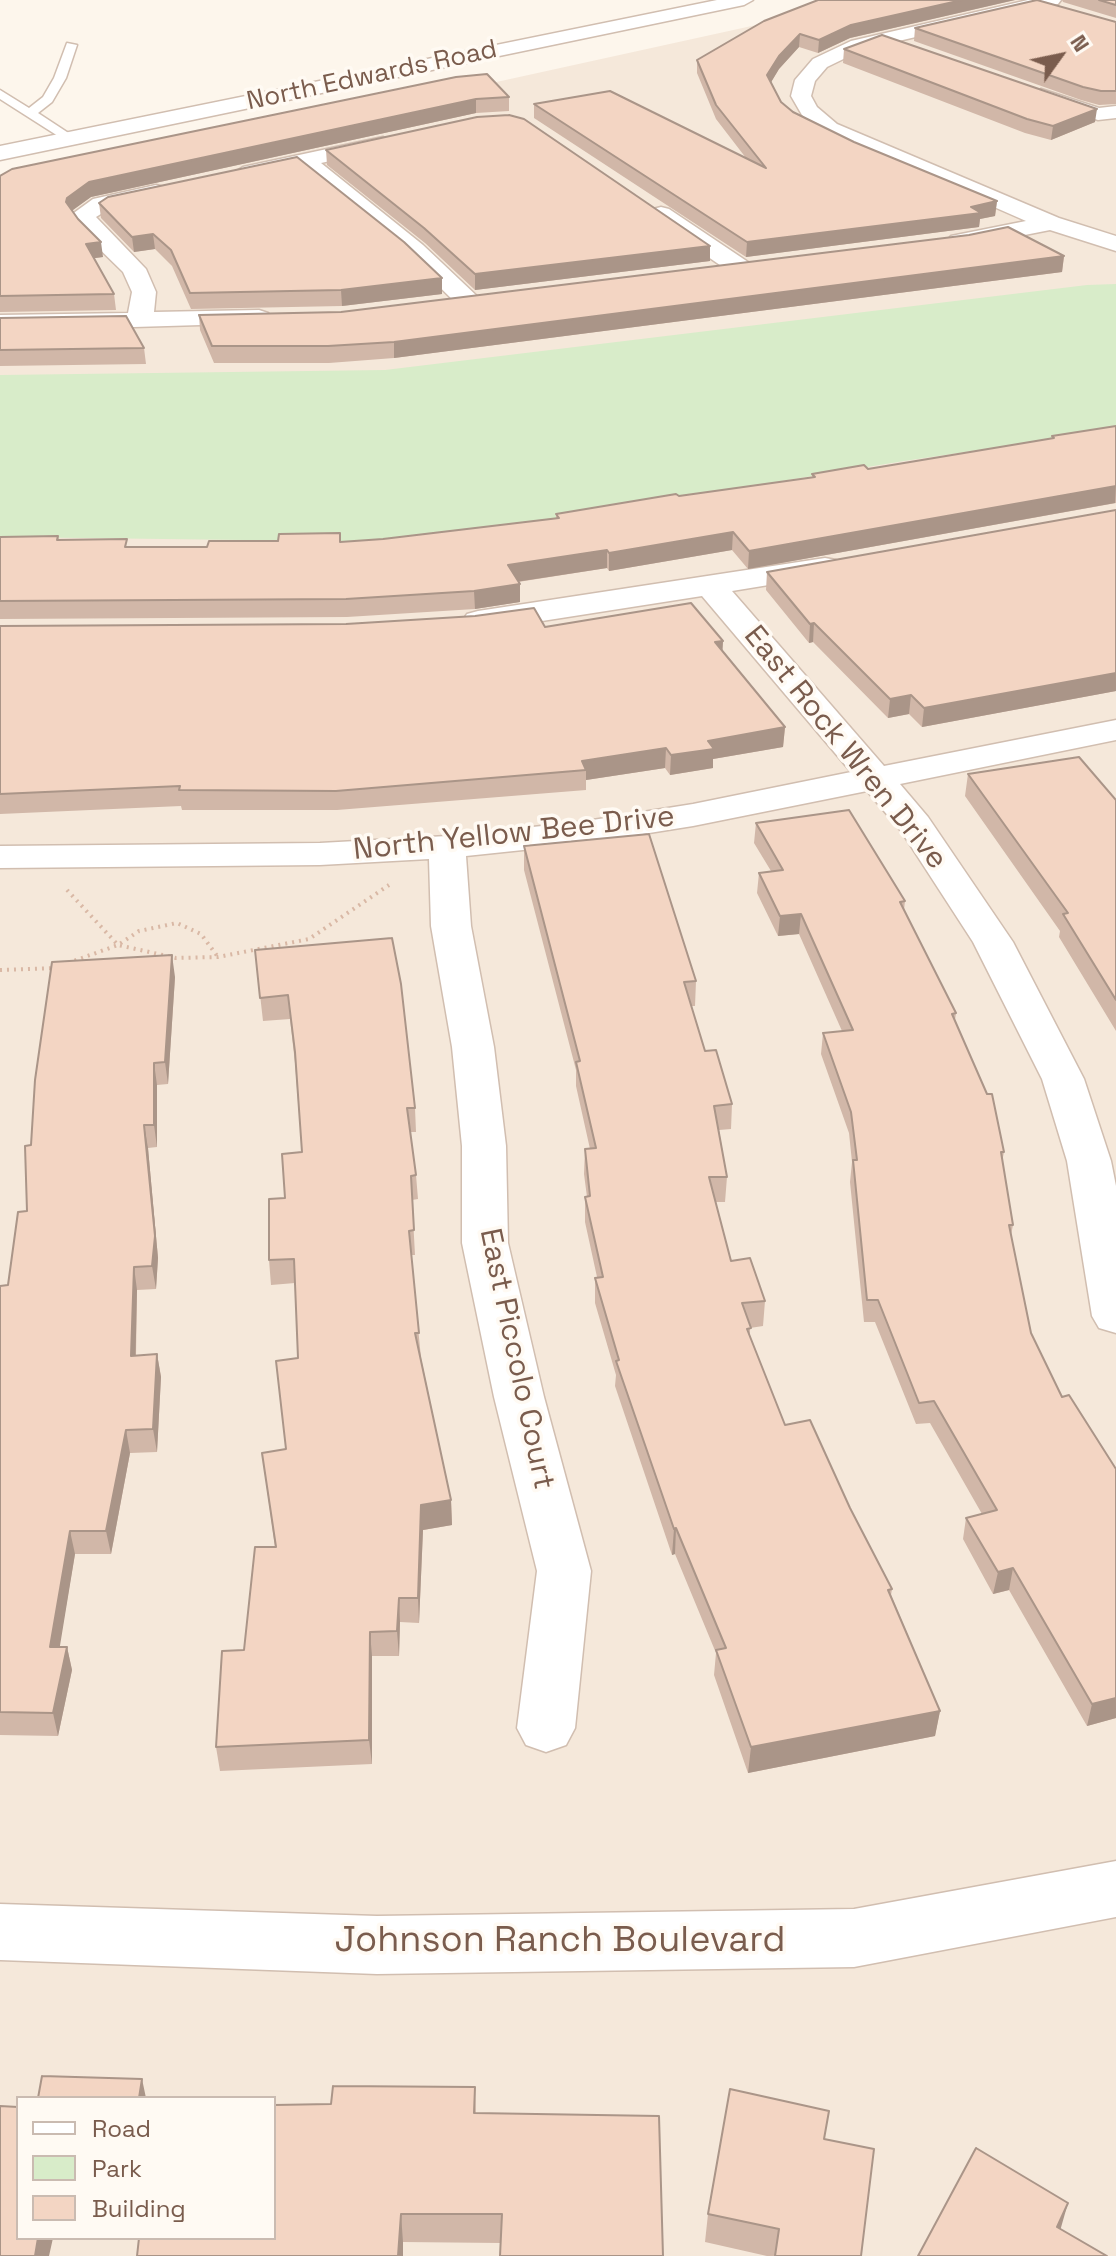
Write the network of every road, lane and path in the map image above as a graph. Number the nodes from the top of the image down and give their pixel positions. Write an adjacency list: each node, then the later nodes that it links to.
1 (744, 0): 11 (street, North Edwards Road)
2 (1050, 5): 3 (street)
3 (881, 39): 5 (street); 17 (street)
4 (71, 45): 8 (lane)
5 (917, 50)
6 (1015, 86): 9 (street)
7 (0, 94): 8 (lane)
8 (30, 113): 11 (lane)
9 (1107, 113)
10 (405, 138): 13 (street)
11 (69, 139): 12 (street, North Edwards Road)
12 (0, 153)
13 (304, 161): 14 (street); 25 (street)
14 (226, 177)
15 (180, 187): 28 (street)
16 (637, 197): 22 (street)
17 (1051, 223): 18 (street); 19 (street); 20 (street)
18 (937, 244)
19 (1116, 244)
20 (1116, 259)
21 (772, 265): 22 (street)
22 (742, 269): 23 (street)
23 (712, 272)
24 (500, 299): 25 (street)
25 (470, 303): 26 (street)
26 (442, 306)
27 (280, 318): 28 (street)
28 (140, 320): 29 (street)
29 (0, 323)
30 (852, 562): 31 (street)
31 (712, 587): 32 (street); 34 (street, East Rock Wren Drive)
32 (447, 624)
33 (1116, 730): 34 (street, North Yellow Bee Drive)
34 (874, 777): 35 (street, North Yellow Bee Drive); 41 (street, East Rock Wren Drive)
35 (448, 859): 36 (street, North Yellow Bee Drive); 39 (path); 42 (street, East Piccolo Court)
36 (2, 861)
37 (65, 888): 38 (path)
38 (118, 945): 39 (path); 39 (path); 40 (path)
39 (218, 957)
40 (0, 970)
41 (1116, 1316)
42 (546, 1728)
43 (1116, 1889): 44 (street, Johnson Ranch Boulevard)
44 (0, 1932)

